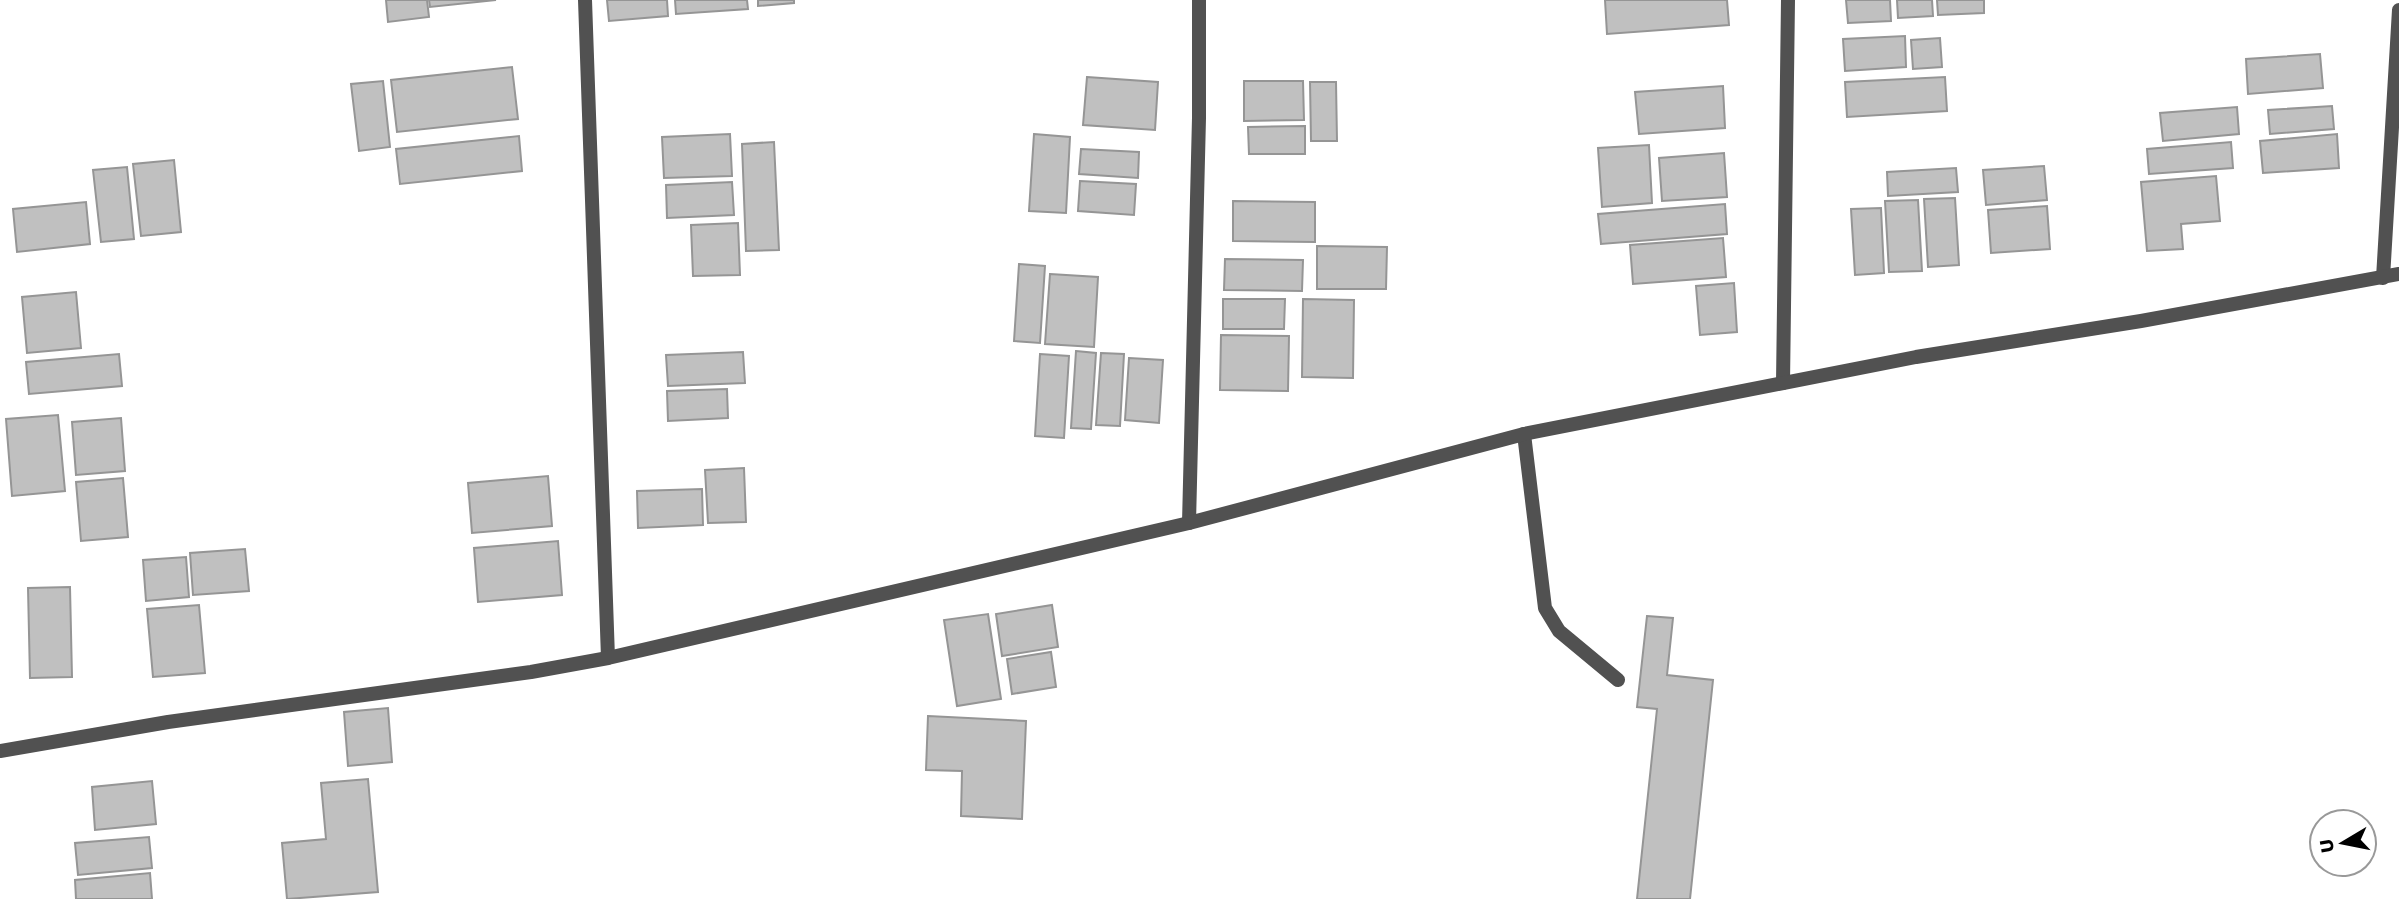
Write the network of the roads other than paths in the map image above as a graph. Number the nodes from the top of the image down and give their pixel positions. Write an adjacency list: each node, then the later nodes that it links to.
1 (585, 0): 10 (street)
2 (1199, 0): 9 (street)
3 (1788, 0): 7 (street)
4 (2399, 9): 6 (street)
5 (2399, 274): 6 (street)
6 (2383, 278): 7 (street)
7 (1783, 383): 8 (street)
8 (1524, 434): 9 (street); 11 (street)
9 (1189, 523): 10 (street)
10 (608, 659): 12 (street)
11 (1618, 680)
12 (0, 751)

